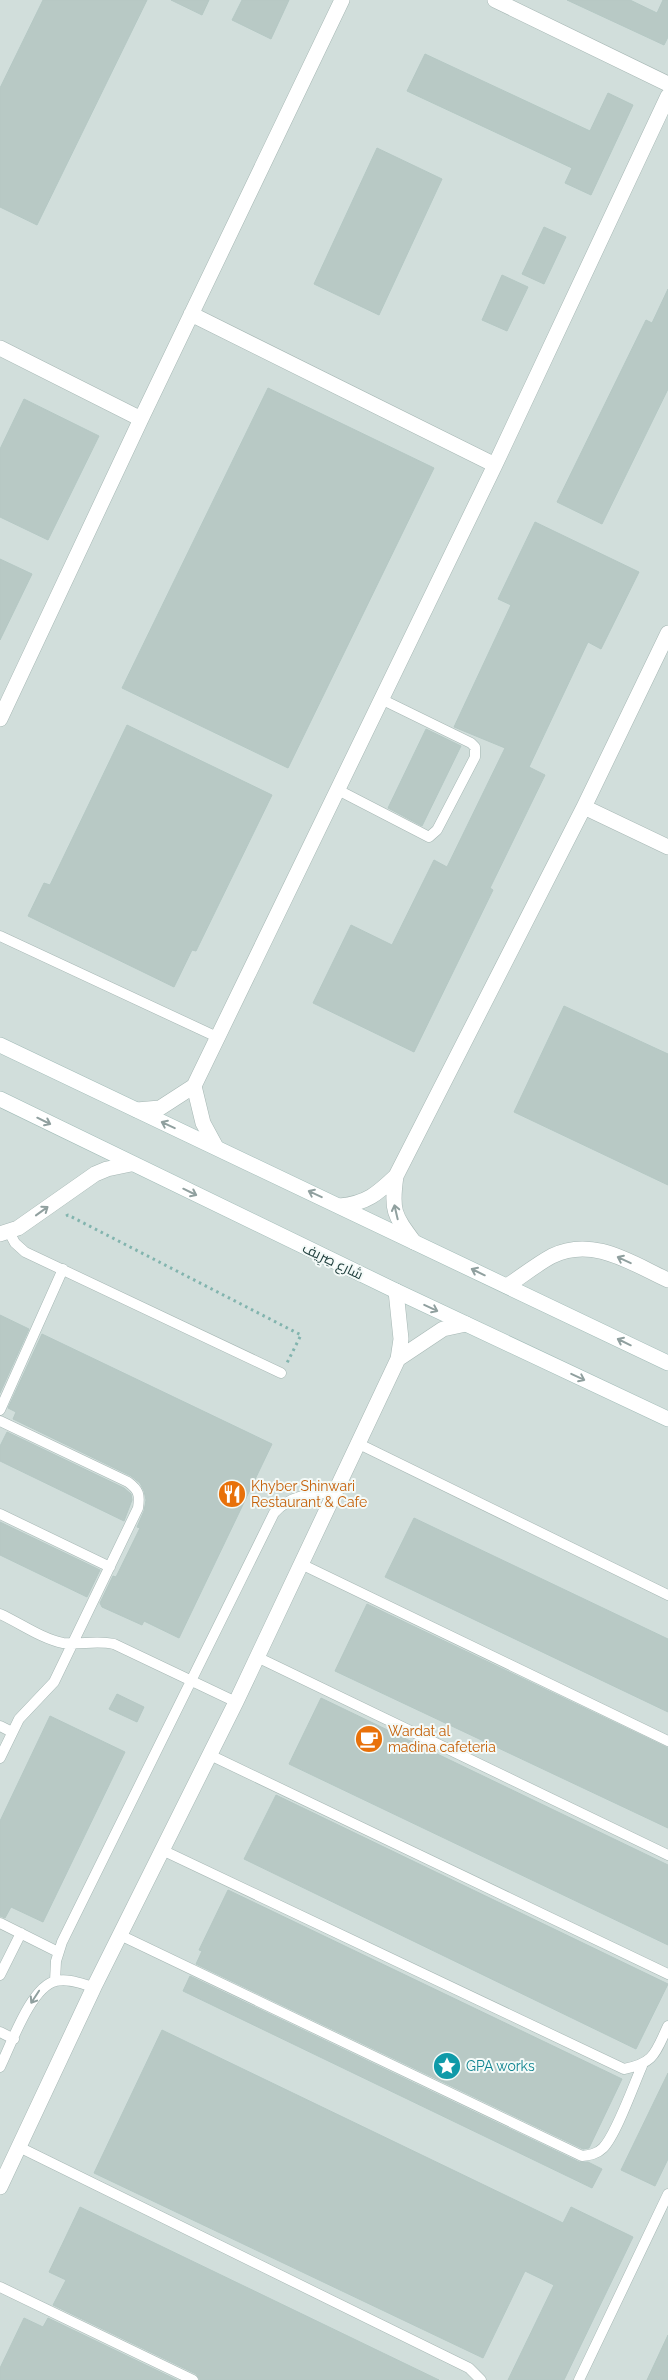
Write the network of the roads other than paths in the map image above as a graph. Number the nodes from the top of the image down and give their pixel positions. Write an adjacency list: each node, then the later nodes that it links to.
1 (342, 0): 5 (street)
2 (495, 0): 3 (street)
3 (668, 84)
4 (668, 96): 8 (street)
5 (191, 314): 7 (street); 8 (street)
6 (0, 348): 7 (street)
7 (141, 418): 11 (street)
8 (495, 465): 10 (street)
9 (668, 633): 13 (street)
10 (382, 699): 12 (street); 12 (lane)
11 (0, 719)
12 (338, 790): 16 (street)
13 (584, 807): 14 (street); 23 (street)
14 (668, 847)
15 (0, 936): 16 (lane)
16 (217, 1037): 18 (street)
17 (0, 1045): 20 (street)
18 (194, 1086): 20 (street); 21 (street)
19 (0, 1099): 22 (street, شارع صِرِيف, one-way to 22)
20 (136, 1110): 21 (street, one-way to 20)
21 (216, 1147): 24 (street, one-way to 21)
22 (132, 1164): 25 (street, one-way to 22); 30 (street, شارع صِرِيف, one-way to 30)
23 (396, 1176): 24 (street); 26 (street, one-way to 23)
24 (340, 1206): 26 (street)
25 (4, 1233): 27 (lane)
26 (414, 1242): 29 (street, one-way to 26)
27 (63, 1270): 34 (lane); 35 (lane)
28 (668, 1280): 29 (street, one-way to 29)
29 (507, 1286): 33 (street, one-way to 29)
30 (396, 1291): 31 (street, شارع صِرِيف, one-way to 31); 32 (street)
31 (466, 1324): 32 (street); 36 (street, شارع صِرِيف, one-way to 36)
32 (398, 1358): 38 (street)
33 (668, 1363)
34 (282, 1373)
35 (0, 1410)
36 (668, 1420)
37 (0, 1421): 42 (lane)
38 (357, 1443): 39 (street); 43 (lane)
39 (334, 1493): 41 (street); 47 (lane)
40 (0, 1514): 42 (lane)
41 (300, 1564): 46 (street); 51 (lane)
42 (110, 1567): 45 (lane)
43 (668, 1595)
44 (0, 1614): 45 (lane)
45 (72, 1644): 47 (lane); 50 (lane)
46 (257, 1657): 48 (street); 55 (lane)
47 (192, 1681): 48 (lane); 59 (lane)
48 (236, 1702): 52 (street)
49 (0, 1726): 50 (lane)
50 (12, 1732): 53 (lane)
51 (668, 1741)
52 (210, 1755): 54 (street); 60 (lane)
53 (0, 1758)
54 (162, 1850): 58 (street); 68 (lane)
55 (668, 1855)
56 (0, 1923): 57 (lane)
57 (21, 1933): 59 (lane); 61 (lane)
58 (120, 1935): 63 (street); 68 (lane)
59 (58, 1952): 62 (lane)
60 (668, 1974)
61 (0, 1975)
62 (55, 1981): 63 (lane); 66 (lane, one-way to 66)
63 (94, 1987): 69 (street)
64 (668, 2026): 68 (lane)
65 (0, 2032): 66 (lane)
66 (14, 2039): 67 (lane)
67 (1, 2064)
68 (642, 2066)
69 (19, 2147): 70 (street); 74 (lane)
70 (0, 2186)
71 (668, 2194): 75 (lane)
72 (0, 2287): 73 (lane)
73 (194, 2380)
74 (481, 2380)
75 (579, 2380)

